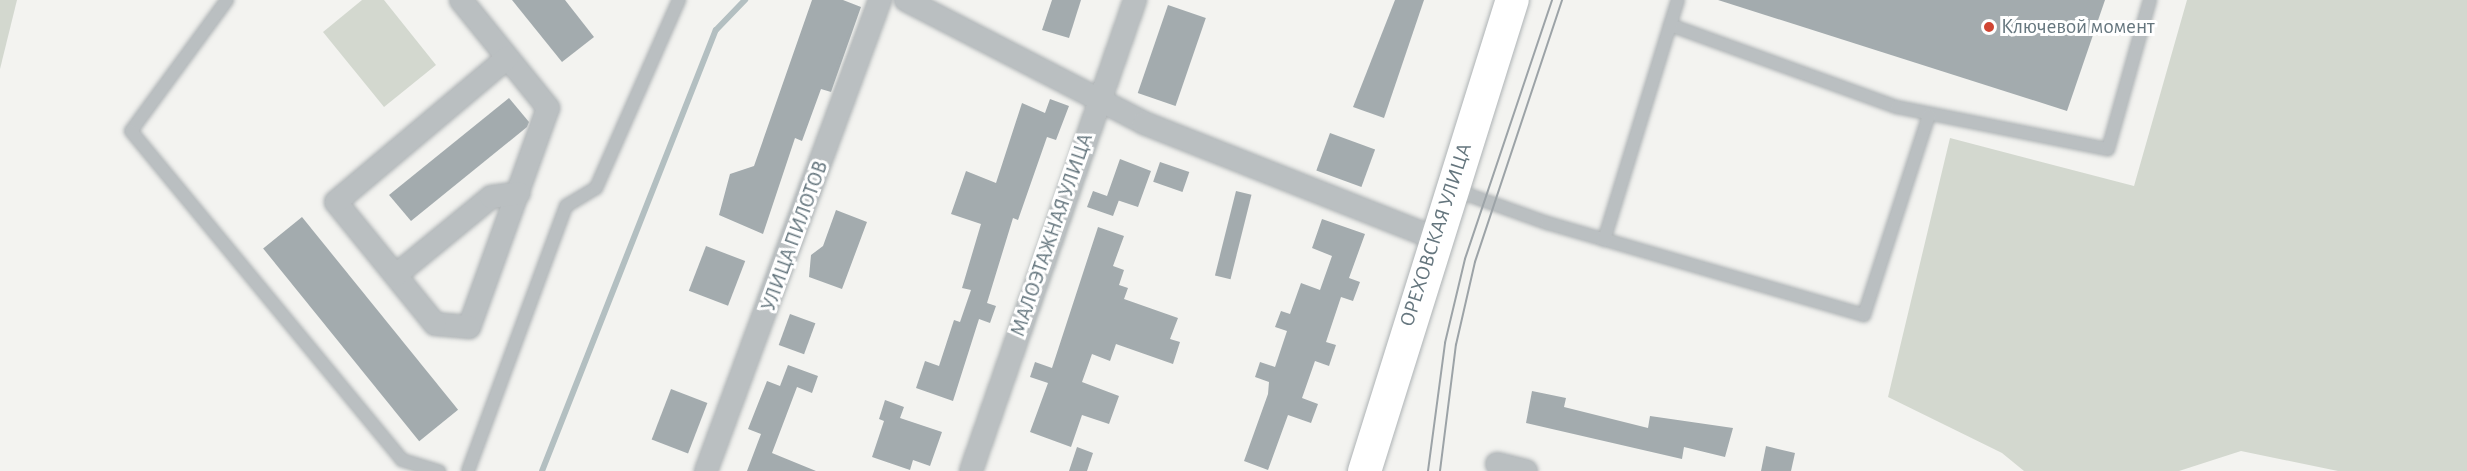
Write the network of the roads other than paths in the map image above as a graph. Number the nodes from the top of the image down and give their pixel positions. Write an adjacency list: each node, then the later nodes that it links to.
1 (227, 0): 20 (lane)
2 (461, 0): 11 (street)
3 (679, 0): 21 (lane)
4 (880, 0): 22 (street, УЛИЦА ПИЛОТОВ)
5 (906, 0): 12 (street)
6 (1135, 0): 12 (street, МАЛОЭТАЖНАЯ УЛИЦА)
7 (1512, 0): 14 (main road, ОРЕХОВСКАЯ УЛИЦА)
8 (1678, 0): 10 (lane)
9 (2150, 0): 13 (lane)
10 (1670, 25): 13 (lane); 17 (lane)
11 (507, 58): 15 (street); 18 (street)
12 (1098, 102): 16 (street); 23 (street, МАЛОЭТАЖНАЯ УЛИЦА)
13 (1929, 115): 17 (lane)
14 (1451, 188): 16 (main road, ОРЕХОВСКАЯ УЛИЦА); 17 (lane)
15 (519, 193): 18 (street); 18 (street)
16 (1435, 238): 24 (main road, ОРЕХОВСКАЯ УЛИЦА)
17 (1604, 240)
18 (396, 275)
19 (1497, 464): 25 (street)
20 (439, 471)
21 (468, 471)
22 (706, 471)
23 (971, 471)
24 (1364, 471)
25 (1526, 471)

